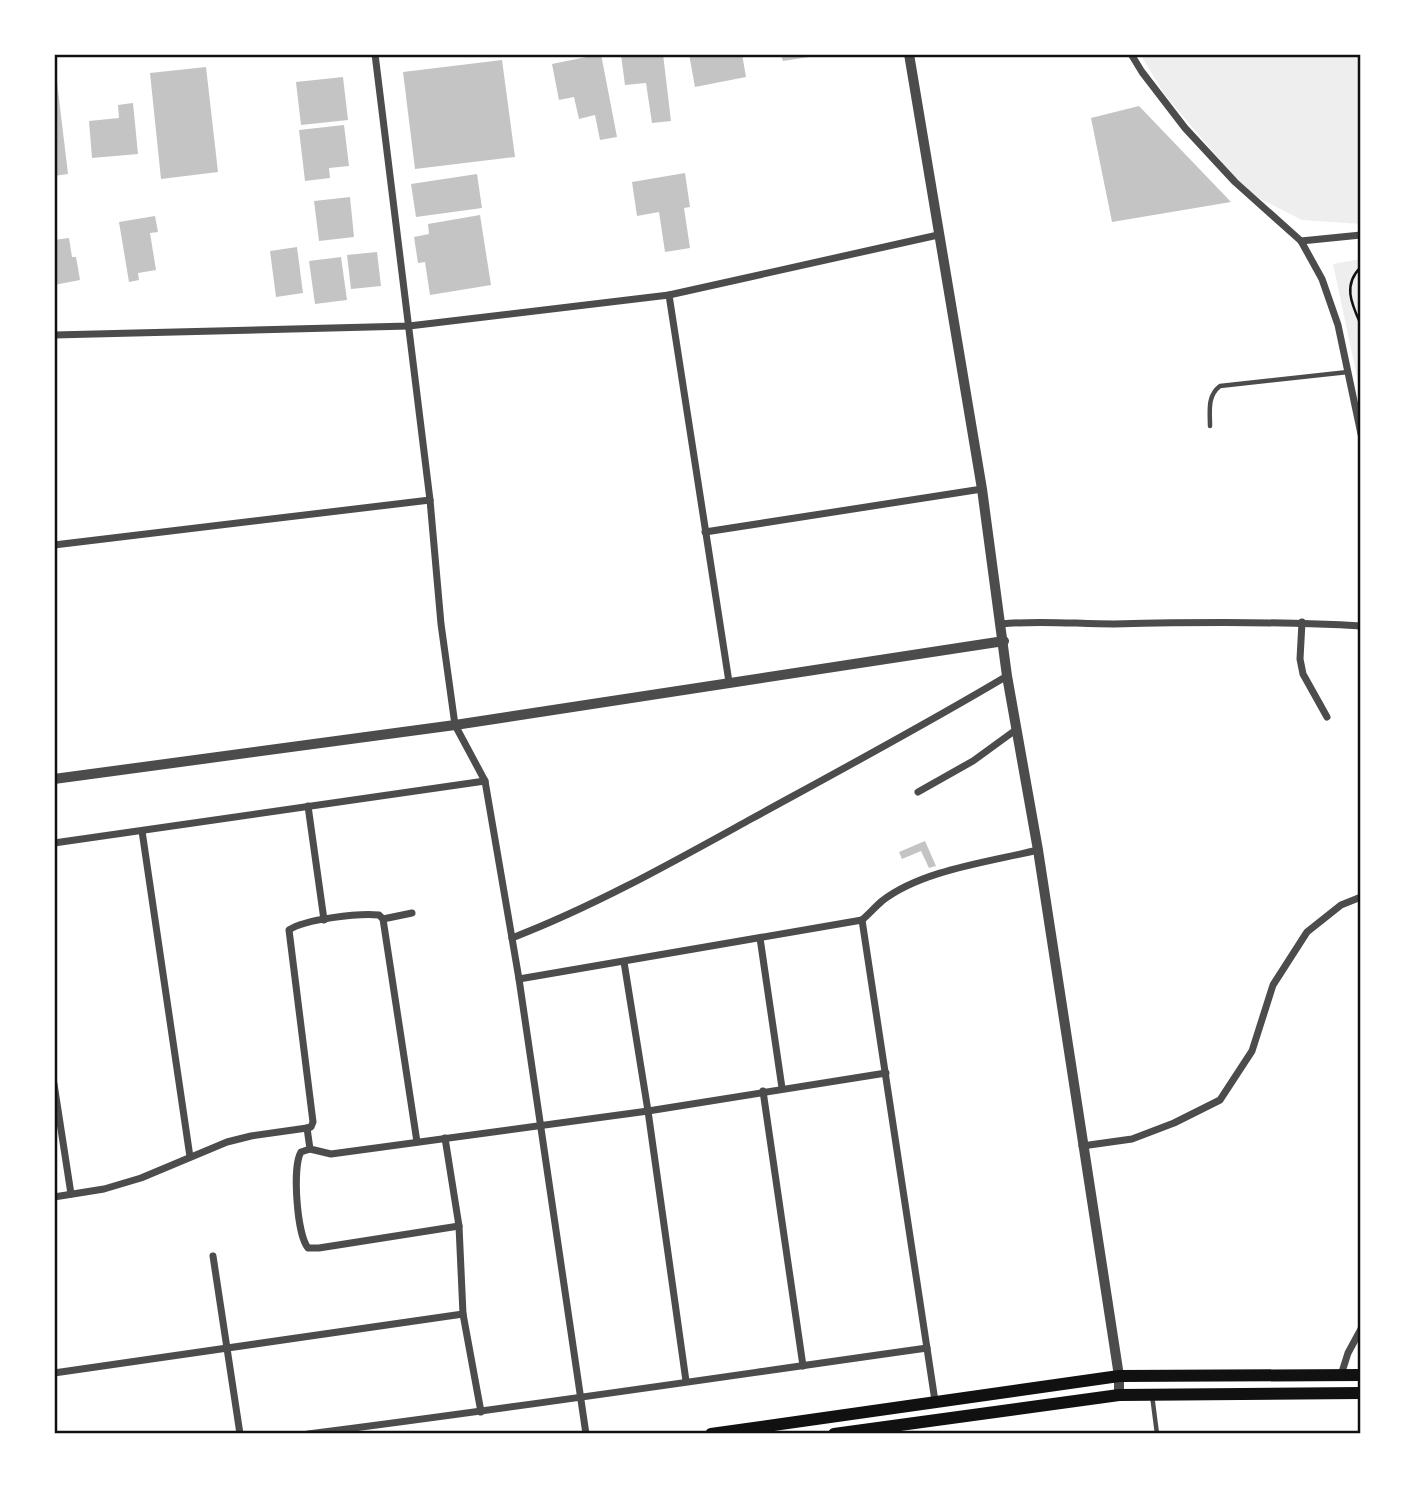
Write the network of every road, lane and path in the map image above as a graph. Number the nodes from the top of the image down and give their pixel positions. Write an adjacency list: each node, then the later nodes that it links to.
1 (375, 54): 10 (street)
2 (909, 54): 4 (street)
3 (1131, 54): 6 (street)
4 (938, 235): 8 (street); 15 (street)
5 (1361, 235): 6 (street)
6 (1301, 241): 12 (street)
7 (1361, 267): 9 (path)
8 (669, 295): 10 (street); 17 (street)
9 (1361, 325)
10 (409, 326): 11 (street); 16 (street)
11 (54, 335)
12 (1349, 372): 13 (lane); 14 (street)
13 (1210, 426)
14 (1361, 434)
15 (982, 489): 17 (street); 20 (street)
16 (430, 500): 18 (street); 26 (street)
17 (705, 531): 24 (street)
18 (54, 545)
19 (1302, 622): 20 (street); 21 (street); 25 (street)
20 (1001, 624): 22 (street)
21 (1361, 626)
22 (1004, 641): 23 (street); 24 (street)
23 (1007, 676): 27 (street); 40 (street)
24 (729, 682): 26 (street)
25 (1327, 717)
26 (455, 725): 28 (street); 29 (street)
27 (1017, 729): 30 (street); 34 (street)
28 (54, 779)
29 (485, 781): 31 (street); 40 (street)
30 (918, 792)
31 (308, 806): 32 (street); 38 (street)
32 (142, 831): 33 (street); 56 (street)
33 (54, 844)
34 (1038, 850): 39 (street); 54 (street)
35 (1361, 897): 54 (street)
36 (412, 913): 37 (street)
37 (383, 919): 38 (street); 53 (street)
38 (324, 920): 51 (street)
39 (862, 920): 41 (street); 44 (street)
40 (512, 938): 43 (street)
41 (760, 938): 42 (street); 46 (street)
42 (624, 962): 43 (street); 48 (street)
43 (519, 979): 50 (street)
44 (886, 1073): 46 (street); 63 (street)
45 (54, 1084): 49 (street)
46 (782, 1088): 47 (street)
47 (763, 1091): 48 (street); 65 (street)
48 (648, 1111): 50 (street); 70 (street)
49 (56, 1114): 57 (street)
50 (541, 1126): 52 (street); 74 (street)
51 (307, 1128): 55 (street); 56 (street)
52 (445, 1138): 53 (street); 59 (street)
53 (416, 1142): 55 (street)
54 (1083, 1146): 69 (street)
55 (310, 1149): 59 (street)
56 (190, 1157): 57 (street)
57 (71, 1194): 58 (street)
58 (54, 1196)
59 (459, 1226): 61 (street)
60 (213, 1256): 64 (street)
61 (463, 1314): 64 (street); 76 (street)
62 (1361, 1329): 67 (street)
63 (927, 1348): 65 (street); 75 (street)
64 (227, 1349): 66 (street); 77 (street)
65 (803, 1366): 70 (street)
66 (54, 1373)
67 (1341, 1375): 68 (main road); 69 (main road)
68 (1361, 1375)
69 (1119, 1376): 73 (street); 75 (main road)
70 (686, 1381): 74 (street)
71 (1361, 1393): 72 (main road)
72 (1152, 1394): 73 (main road); 82 (lane)
73 (1119, 1395): 81 (main road)
74 (580, 1396): 76 (street); 79 (street)
75 (935, 1401): 80 (main road)
76 (481, 1412): 78 (street)
77 (240, 1434)
78 (308, 1434)
79 (586, 1434)
80 (711, 1434)
81 (834, 1434)
82 (1157, 1434)

